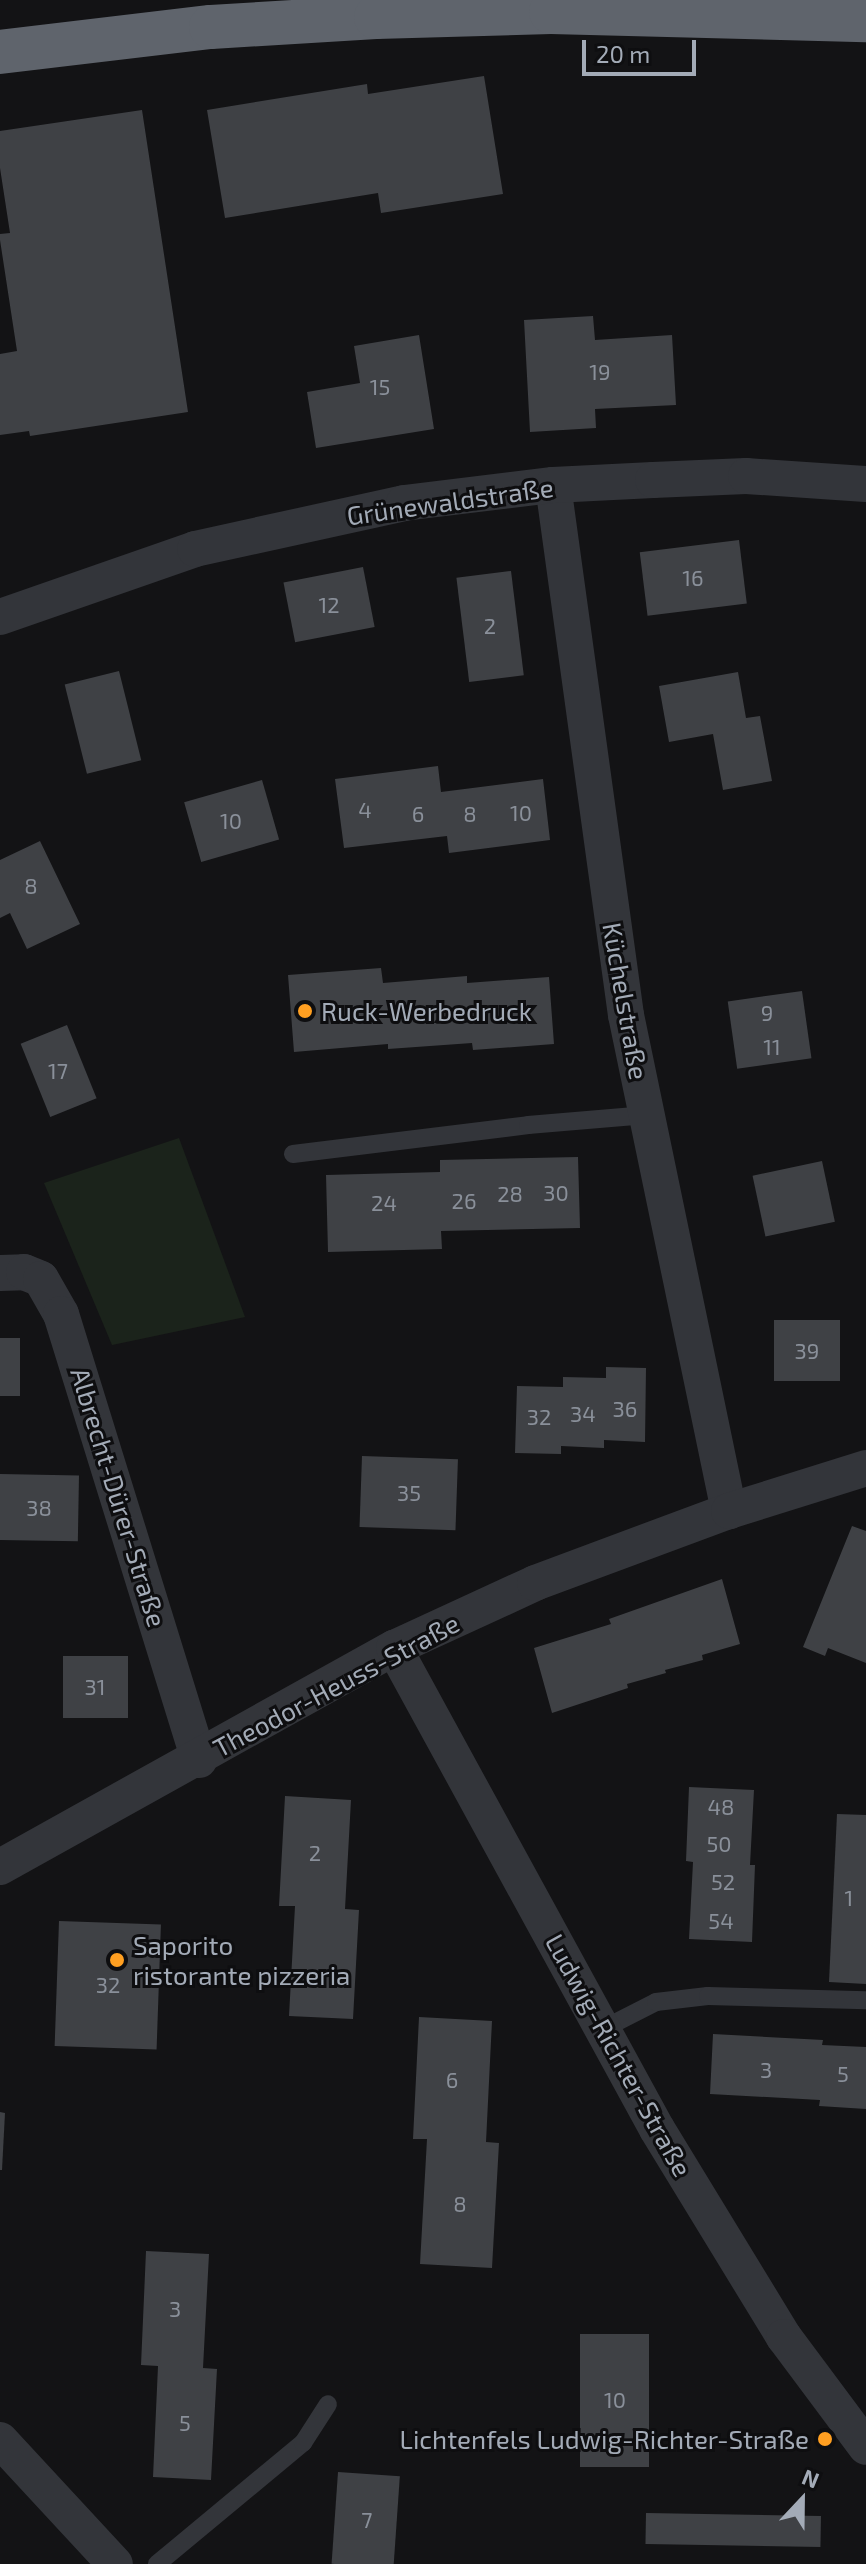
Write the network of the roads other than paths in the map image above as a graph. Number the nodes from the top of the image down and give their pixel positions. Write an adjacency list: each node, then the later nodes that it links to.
1 (866, 20): 2 (highway)
2 (0, 52)
3 (866, 484): 4 (street, Grünewaldstraße)
4 (553, 485): 5 (street, Grünewaldstraße); 6 (street, Küchelstraße)
5 (0, 617)
6 (647, 1115): 7 (lane); 10 (street, Küchelstraße)
7 (293, 1154)
8 (0, 1273): 12 (street, Albrecht-Dürer-Straße)
9 (866, 1468): 10 (street, Theodor-Heuss-Straße)
10 (729, 1511): 11 (street, Theodor-Heuss-Straße)
11 (394, 1648): 12 (street, Theodor-Heuss-Straße); 15 (street, Ludwig-Richter-Straße)
12 (199, 1760): 13 (street, Theodor-Heuss-Straße)
13 (0, 1867)
14 (866, 2000): 15 (lane)
15 (603, 2029): 18 (street, Ludwig-Richter-Straße)
16 (328, 2404): 20 (lane)
17 (0, 2440): 19 (street)
18 (866, 2447)
19 (115, 2564)
20 (157, 2564)

